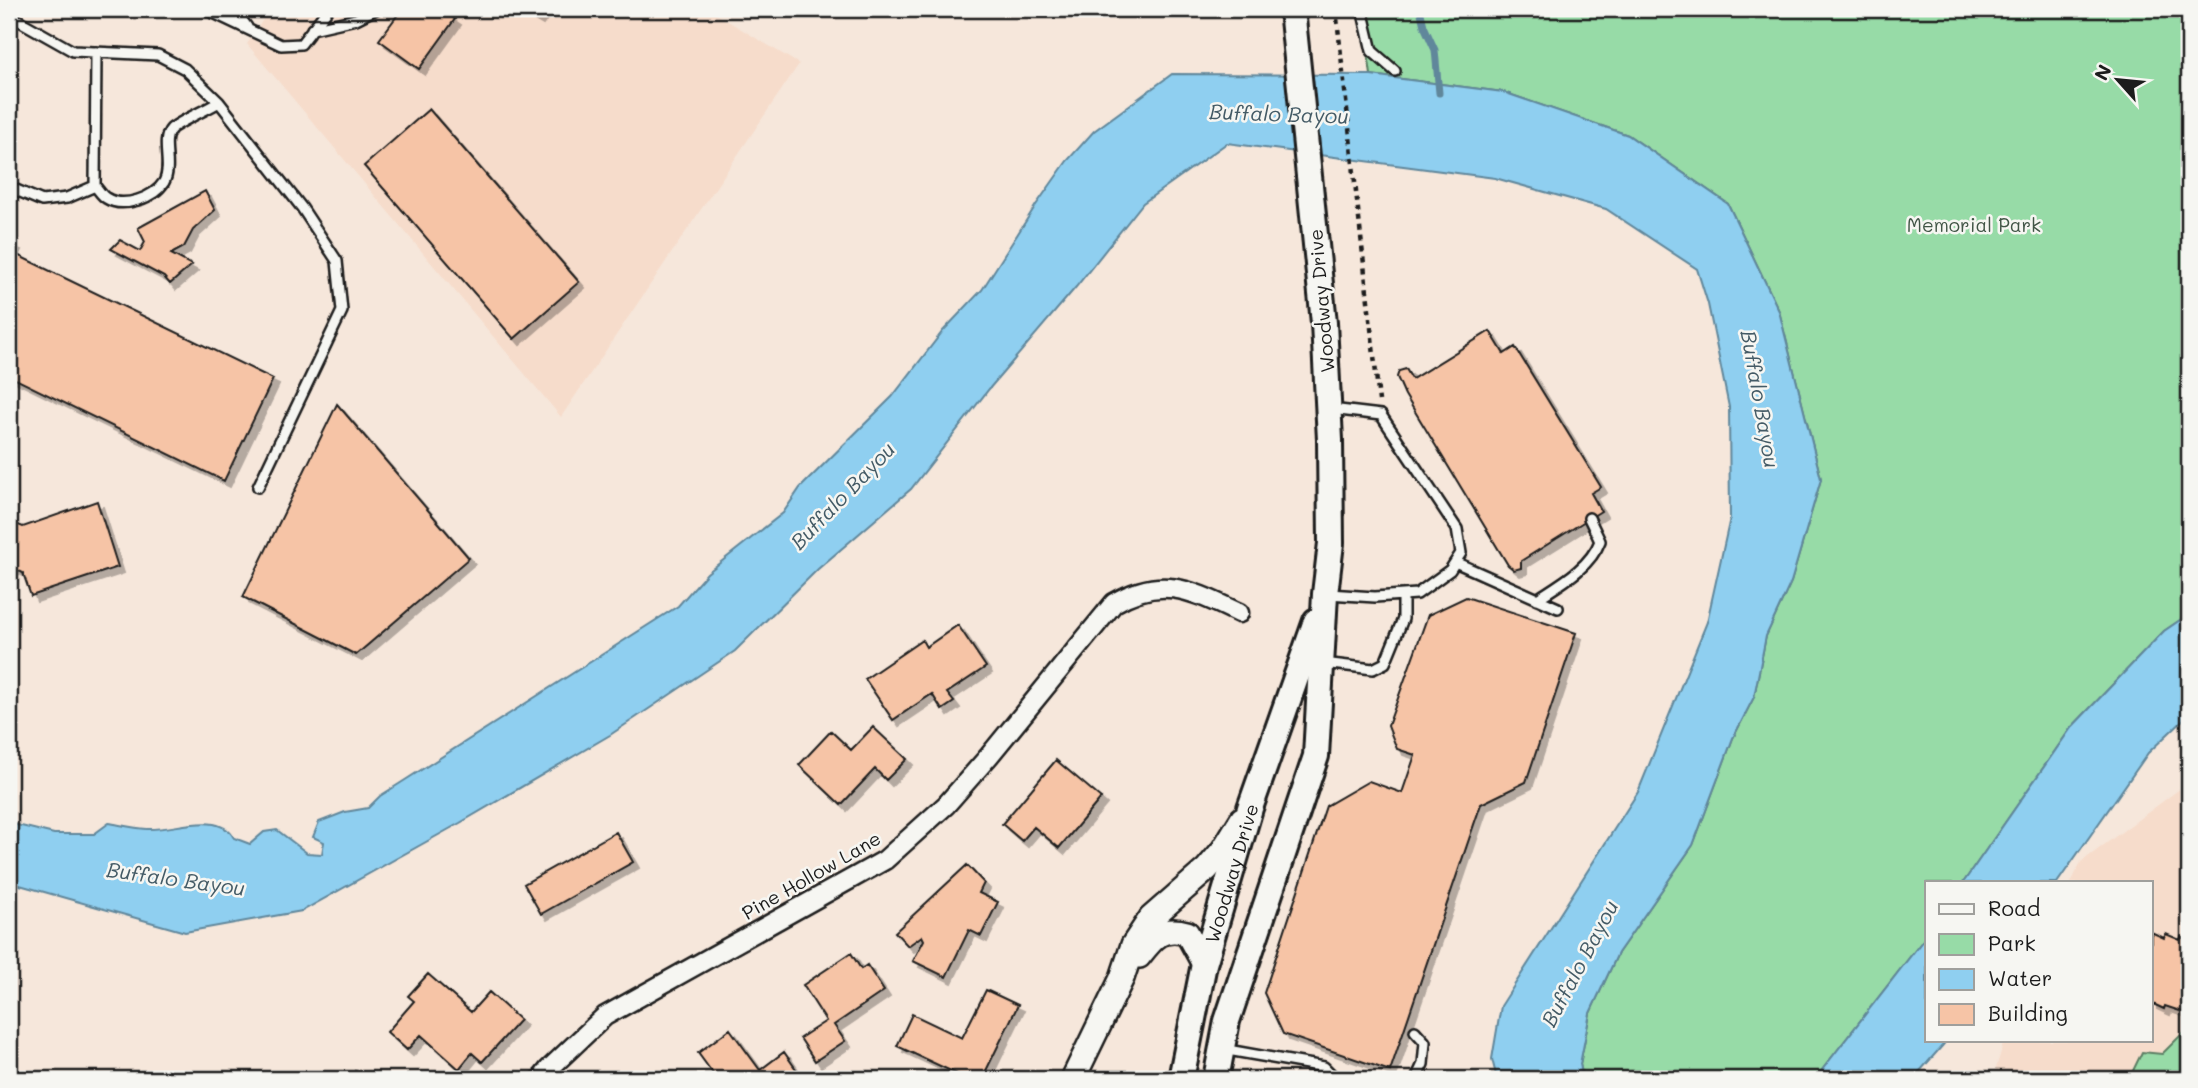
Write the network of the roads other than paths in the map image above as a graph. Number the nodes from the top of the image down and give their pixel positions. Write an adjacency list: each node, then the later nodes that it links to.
1 (205, 9): 8 (lane)
2 (234, 9): 8 (lane)
3 (328, 9): 9 (lane)
4 (376, 9): 9 (lane)
5 (1292, 9): 15 (main road, Woodway Drive)
6 (1362, 9): 11 (lane)
7 (9, 15): 10 (lane)
8 (249, 29): 9 (lane)
9 (312, 29)
10 (96, 52): 12 (lane); 13 (lane)
11 (1395, 71)
12 (219, 102): 13 (lane); 16 (lane)
13 (95, 186): 14 (lane)
14 (9, 187)
15 (1329, 409): 18 (lane); 19 (main road, Woodway Drive)
16 (258, 487)
17 (1589, 518): 21 (lane)
18 (1455, 562): 20 (lane); 21 (lane)
19 (1325, 594): 20 (lane); 24 (main road, Woodway Drive); 25 (main road, Woodway Drive)
20 (1403, 595): 24 (lane)
21 (1537, 599): 22 (lane)
22 (1558, 608)
23 (1239, 613): 31 (street, Pine Hollow Lane)
24 (1321, 663): 30 (main road, Woodway Drive)
25 (1250, 808): 26 (main road, Woodway Drive); 27 (street)
26 (1205, 964): 27 (street); 29 (main road, Woodway Drive)
27 (1122, 978): 32 (street)
28 (1415, 1031): 36 (lane)
29 (1188, 1043): 30 (main road); 33 (main road, Woodway Drive)
30 (1222, 1049): 34 (main road, Woodway Drive); 35 (lane)
31 (541, 1079)
32 (1073, 1079)
33 (1181, 1079)
34 (1216, 1079)
35 (1336, 1079)
36 (1416, 1079)

